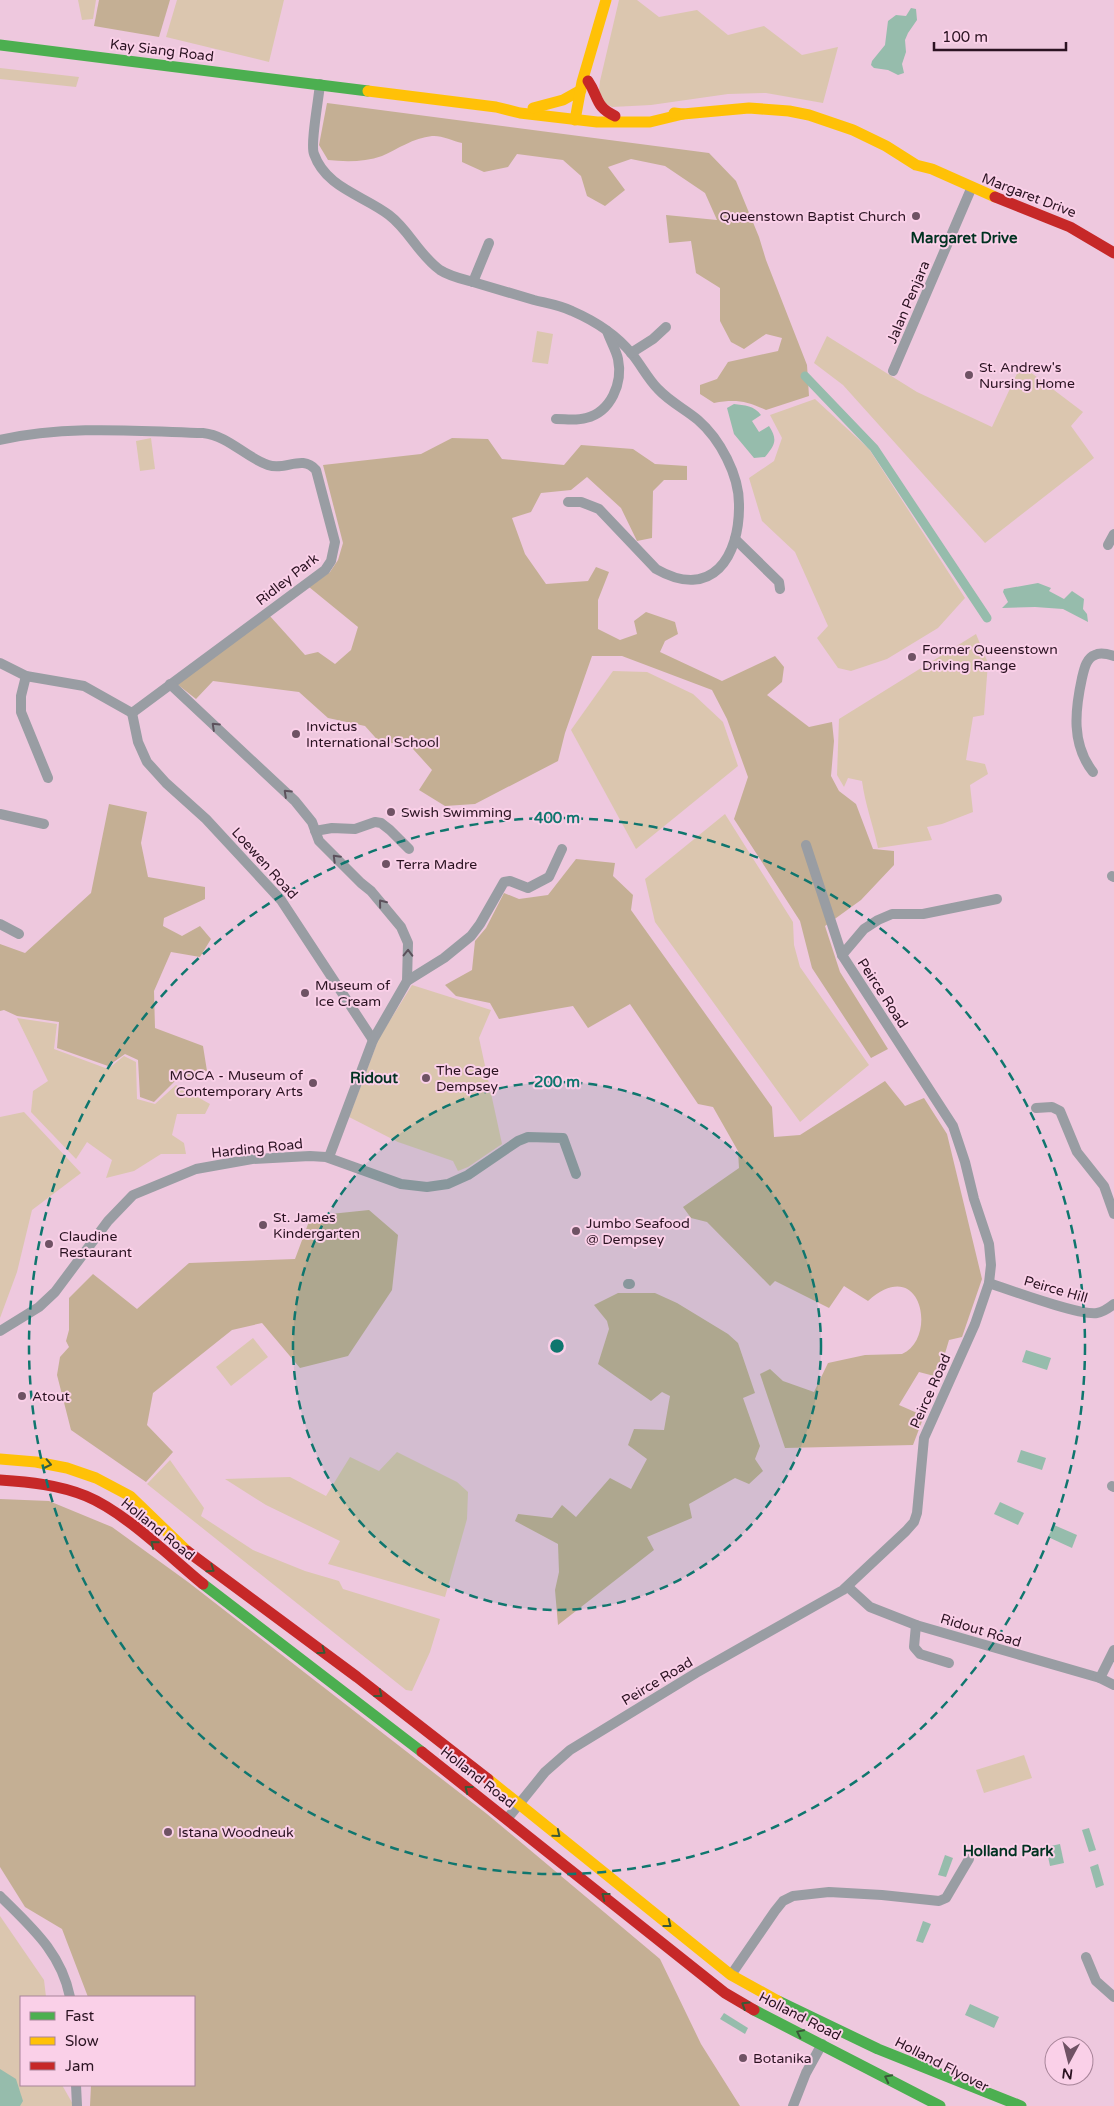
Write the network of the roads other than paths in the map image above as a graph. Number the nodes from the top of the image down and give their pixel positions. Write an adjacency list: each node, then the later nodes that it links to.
1 (606, 0): 3 (main road)
2 (0, 45): 4 (main road, Kay Siang Road)
3 (585, 81): 6 (main road); 8 (main road); 9 (main road)
4 (320, 84): 5 (main road, Kay Siang Road); 13 (street)
5 (496, 107): 6 (main road, Kay Siang Road); 9 (main road, Kay Siang Road)
6 (533, 108): 9 (main road, Kay Siang Road)
7 (683, 114): 8 (main road, Margaret Drive); 9 (main road, Margaret Drive); 10 (main road, Margaret Drive)
8 (615, 116): 9 (main road, Margaret Drive)
9 (579, 117)
10 (971, 189): 12 (main road, Margaret Drive); 17 (street, Jalan Penjara)
11 (489, 243): 13 (street)
12 (1114, 253)
13 (473, 282): 15 (street)
14 (666, 327): 16 (street)
15 (607, 330): 16 (street); 18 (street)
16 (631, 353): 22 (street)
17 (893, 371)
18 (556, 419)
19 (0, 440): 28 (street, Ridley Park)
20 (568, 502): 22 (street)
21 (1114, 534): 23 (street)
22 (735, 538): 24 (street)
23 (1108, 545)
24 (780, 589)
25 (1114, 656): 30 (street)
26 (0, 663): 27 (street)
27 (26, 676): 29 (street); 31 (street)
28 (170, 684): 29 (street, Ridley Park); 34 (street, one-way to 28)
29 (132, 713): 43 (street, Loewen Road)
30 (1093, 772)
31 (48, 778)
32 (0, 814): 33 (street)
33 (44, 824)
34 (315, 831): 36 (street); 42 (street, one-way to 34)
35 (806, 845): 41 (street, Peirce Road)
36 (409, 849)
37 (562, 849): 42 (street)
38 (997, 899): 41 (street, Peirce Road)
39 (0, 924): 40 (street)
40 (19, 934)
41 (842, 956): 48 (street, Peirce Road)
42 (407, 981): 43 (street)
43 (373, 1040): 45 (street)
44 (1036, 1108): 47 (street)
45 (330, 1157): 46 (street, Harding Road); 50 (street, Harding Road)
46 (576, 1174)
47 (1114, 1214)
48 (990, 1283): 49 (street, Peirce Hill); 53 (street, Peirce Road)
49 (1114, 1304)
50 (0, 1331)
51 (0, 1459): 55 (main road, Holland Road, one-way to 55)
52 (0, 1480): 57 (main road, Holland Road, one-way to 52)
53 (848, 1587): 54 (street, Ridout Road); 61 (street, Peirce Road)
54 (916, 1625): 58 (street); 59 (street, Ridout Road)
55 (305, 1638): 57 (main road); 61 (main road, Holland Road, one-way to 61)
56 (1114, 1650): 59 (street)
57 (297, 1656): 62 (main road, Holland Road, one-way to 57)
58 (949, 1663)
59 (1100, 1678): 60 (street, Ridout Road)
60 (1114, 1684)
61 (519, 1803): 62 (street, Peirce Road); 64 (main road, Holland Road, one-way to 64)
62 (506, 1819): 66 (main road, Holland Road, one-way to 62)
63 (969, 1859): 68 (street)
64 (630, 1894): 66 (main road); 68 (main road, Holland Road, one-way to 68)
65 (0, 1896): 69 (street)
66 (634, 1919): 71 (main road, Holland Road, one-way to 66)
67 (1086, 1956): 70 (street)
68 (731, 1974): 72 (main road, Holland Road)
69 (70, 1996)
70 (1114, 1997)
71 (822, 2044): 74 (main road, Holland Road, one-way to 71); 76 (street)
72 (878, 2049): 79 (main road, Holland Flyover); 80 (main road, Holland Road)
73 (76, 2086): 75 (street)
74 (914, 2091): 77 (main road, Holland Road); 78 (main road)
75 (77, 2106)
76 (793, 2106)
77 (940, 2106)
78 (949, 2106)
79 (993, 2106)
80 (1021, 2106)

